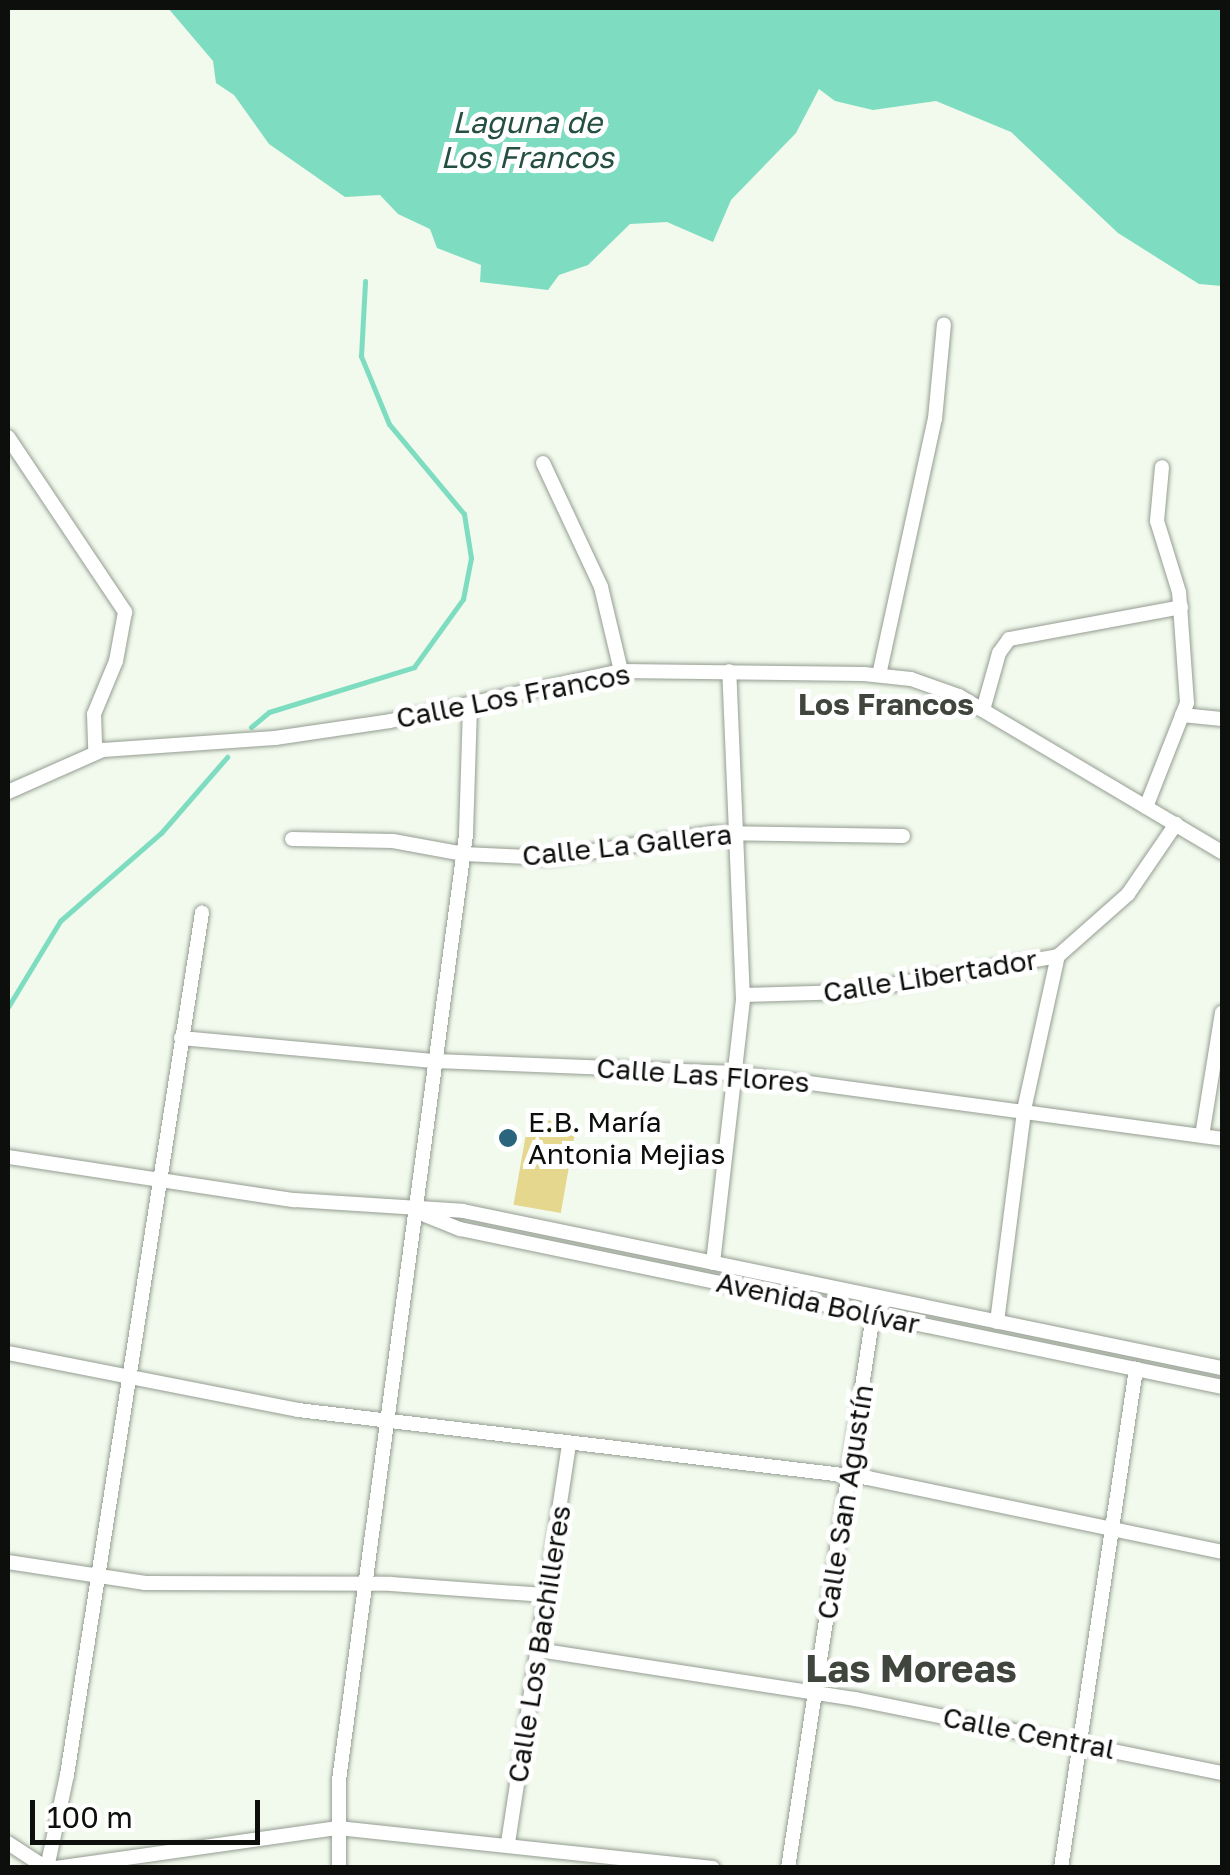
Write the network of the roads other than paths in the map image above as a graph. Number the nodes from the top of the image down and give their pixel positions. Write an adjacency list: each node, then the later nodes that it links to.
1 (944, 324): 8 (street)
2 (8, 437): 13 (street)
3 (543, 464): 6 (street)
4 (1162, 468): 5 (street)
5 (1181, 607): 10 (street); 11 (street)
6 (621, 671): 7 (street, Calle Los Francos); 9 (street, Calle Los Francos)
7 (729, 671): 8 (street, Calle Los Francos); 17 (street)
8 (879, 675): 10 (street, Calle Los Francos)
9 (470, 706): 13 (street, Calle Los Francos); 21 (street)
10 (983, 710): 15 (street, Calle Los Francos)
11 (1182, 715): 12 (street); 15 (street)
12 (1222, 719)
13 (95, 752): 14 (street, Calle Los Francos)
14 (8, 792)
15 (1146, 806): 16 (street, Calle Los Francos)
16 (1176, 824): 20 (street, Calle Los Francos); 23 (street, Calle Libertador)
17 (736, 832): 18 (street, Calle La Gallera); 21 (street, Calle La Gallera); 24 (street)
18 (904, 836)
19 (292, 838): 21 (street, Calle La Gallera)
20 (1222, 852)
21 (464, 854): 27 (street)
22 (202, 914): 26 (street)
23 (1058, 956): 24 (street, Calle Libertador); 29 (street)
24 (743, 995): 28 (street)
25 (1222, 1013): 30 (street)
26 (180, 1038): 27 (street, Calle Las Flores); 33 (street)
27 (436, 1061): 28 (street, Calle Las Flores); 34 (street)
28 (736, 1073): 29 (street, Calle Las Flores); 35 (street)
29 (1024, 1110): 30 (street, Calle Las Flores); 37 (street)
30 (1202, 1136): 31 (street, Calle Las Flores)
31 (1222, 1139)
32 (8, 1158): 33 (street, Avenida Bolívar)
33 (162, 1182): 34 (street, Avenida Bolívar); 41 (street)
34 (415, 1211): 35 (street, Avenida Bolívar); 36 (street, Avenida Bolívar); 43 (street)
35 (713, 1263): 37 (street, Avenida Bolívar)
36 (873, 1315): 40 (street, Avenida Bolívar); 45 (street, Calle San Agustín)
37 (997, 1322): 39 (street, Avenida Bolívar)
38 (8, 1353): 41 (street)
39 (1222, 1368)
40 (1136, 1369): 42 (street, Avenida Bolívar); 46 (street)
41 (130, 1378): 43 (street); 49 (street)
42 (1222, 1387)
43 (384, 1421): 44 (street); 50 (street)
44 (569, 1444): 45 (street); 51 (street, Calle Los Bachilleres)
45 (848, 1475): 46 (street); 53 (street, Calle San Agustín)
46 (1112, 1528): 47 (street); 54 (street)
47 (1222, 1552)
48 (8, 1562): 49 (street)
49 (94, 1578): 50 (street); 59 (street)
50 (363, 1588): 51 (street); 56 (street)
51 (546, 1595): 52 (street, Calle Los Bachilleres)
52 (538, 1650): 53 (street, Calle Central); 58 (street, Calle Los Bachilleres)
53 (816, 1692): 54 (street, Calle Central); 63 (street, Calle San Agustín)
54 (1079, 1743): 55 (street, Calle Central); 64 (street)
55 (1222, 1774)
56 (338, 1828): 58 (street); 60 (street); 61 (street)
57 (8, 1843): 59 (street)
58 (508, 1843): 62 (street)
59 (46, 1868)
60 (56, 1868)
61 (339, 1868)
62 (713, 1868)
63 (788, 1868)
64 (1061, 1868)

